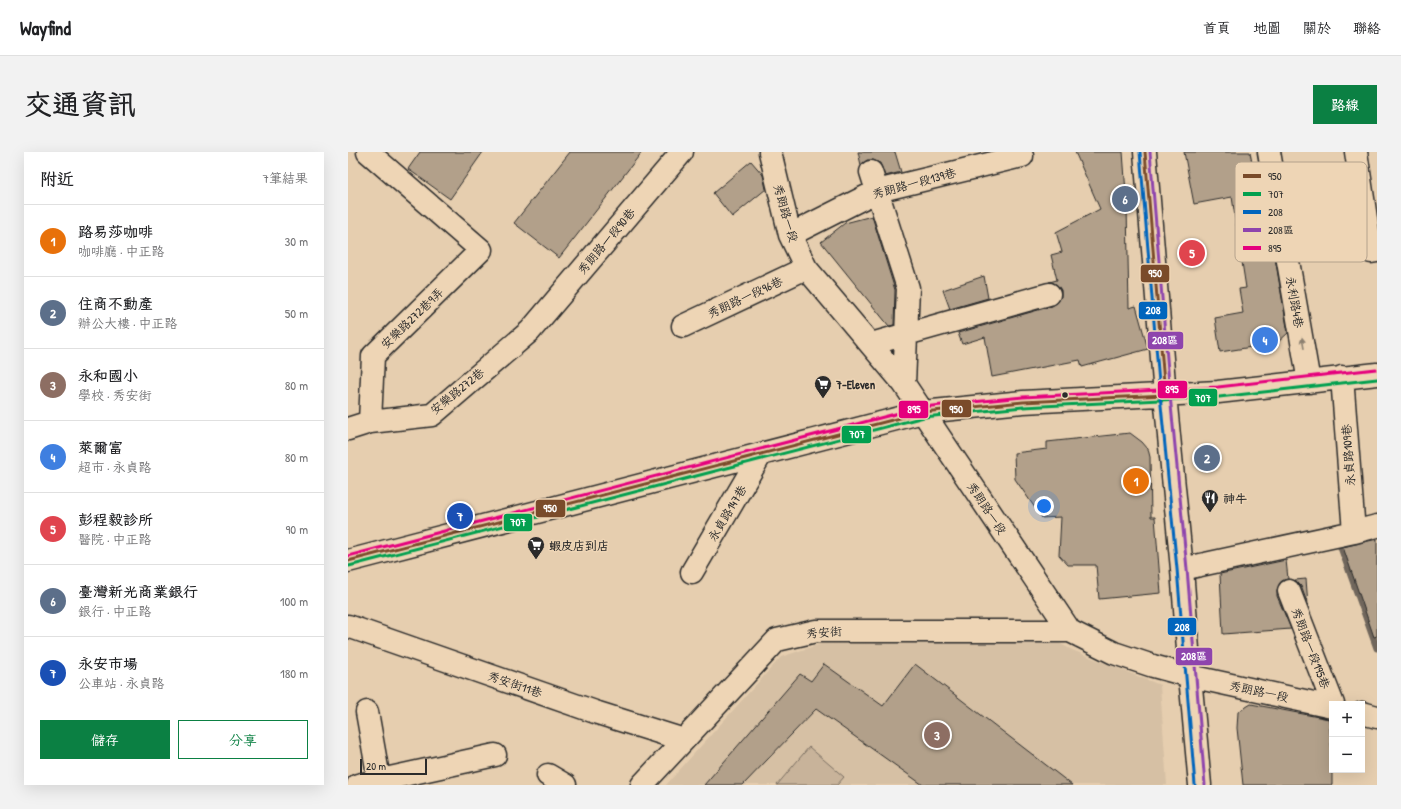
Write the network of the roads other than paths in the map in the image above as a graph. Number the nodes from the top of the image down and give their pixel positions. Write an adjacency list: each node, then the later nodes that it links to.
1 (368, 152): 27 (street, 安樂路272巷9弄)
2 (682, 152): 18 (street, 秀朗路一段90巷)
3 (770, 152): 12 (street, 秀朗路一段)
4 (1144, 152): 25 (street)
5 (1269, 152): 8 (street, 永利路4巷, one-way to 5)
6 (1356, 152): 9 (street)
7 (1022, 156): 10 (street, 秀朗路一段139巷)
8 (1271, 162)
9 (1358, 162)
10 (874, 182): 12 (street, 秀朗路一段139巷); 19 (street)
11 (1367, 225): 13 (street)
12 (790, 235): 15 (street, 秀朗路一段)
13 (1377, 251)
14 (1289, 262): 23 (street, 永利路4巷, one-way to 14)
15 (806, 268): 17 (street, 秀朗路一段96巷); 20 (street, 秀朗路一段)
16 (1049, 294): 19 (street)
17 (683, 326)
18 (530, 330): 27 (street, 安樂路272巷)
19 (906, 333): 20 (street); 24 (street)
20 (871, 344): 24 (street, 秀朗路一段)
21 (1377, 374): 22 (street)
22 (1342, 377): 23 (street); 31 (street, 永貞路109巷)
23 (1310, 382): 25 (street)
24 (904, 384): 26 (street, 秀朗路一段)
25 (1165, 395): 26 (street); 33 (street)
26 (923, 412): 29 (street); 37 (street, 秀朗路一段)
27 (370, 422): 28 (street, 安樂路272巷)
28 (348, 429)
29 (761, 454): 32 (street); 34 (street, 永貞路147巷)
30 (1377, 526): 31 (street)
31 (1354, 532): 33 (street)
32 (348, 561)
33 (1182, 570): 38 (street)
34 (692, 572)
35 (1289, 591): 39 (street, 秀朗路一段195巷)
36 (348, 626): 44 (street, 秀安街11巷)
37 (1070, 631): 38 (street, 秀朗路一段); 44 (street, 秀安街)
38 (1190, 676): 40 (street, 秀朗路一段); 49 (street)
39 (1332, 701)
40 (1329, 706)
41 (367, 712): 46 (street)
42 (1365, 715): 43 (street)
43 (1377, 717)
44 (684, 740): 48 (street, 秀安街)
45 (495, 755): 46 (street)
46 (379, 783): 47 (street)
47 (358, 785)
48 (642, 785)
49 (1200, 785)

